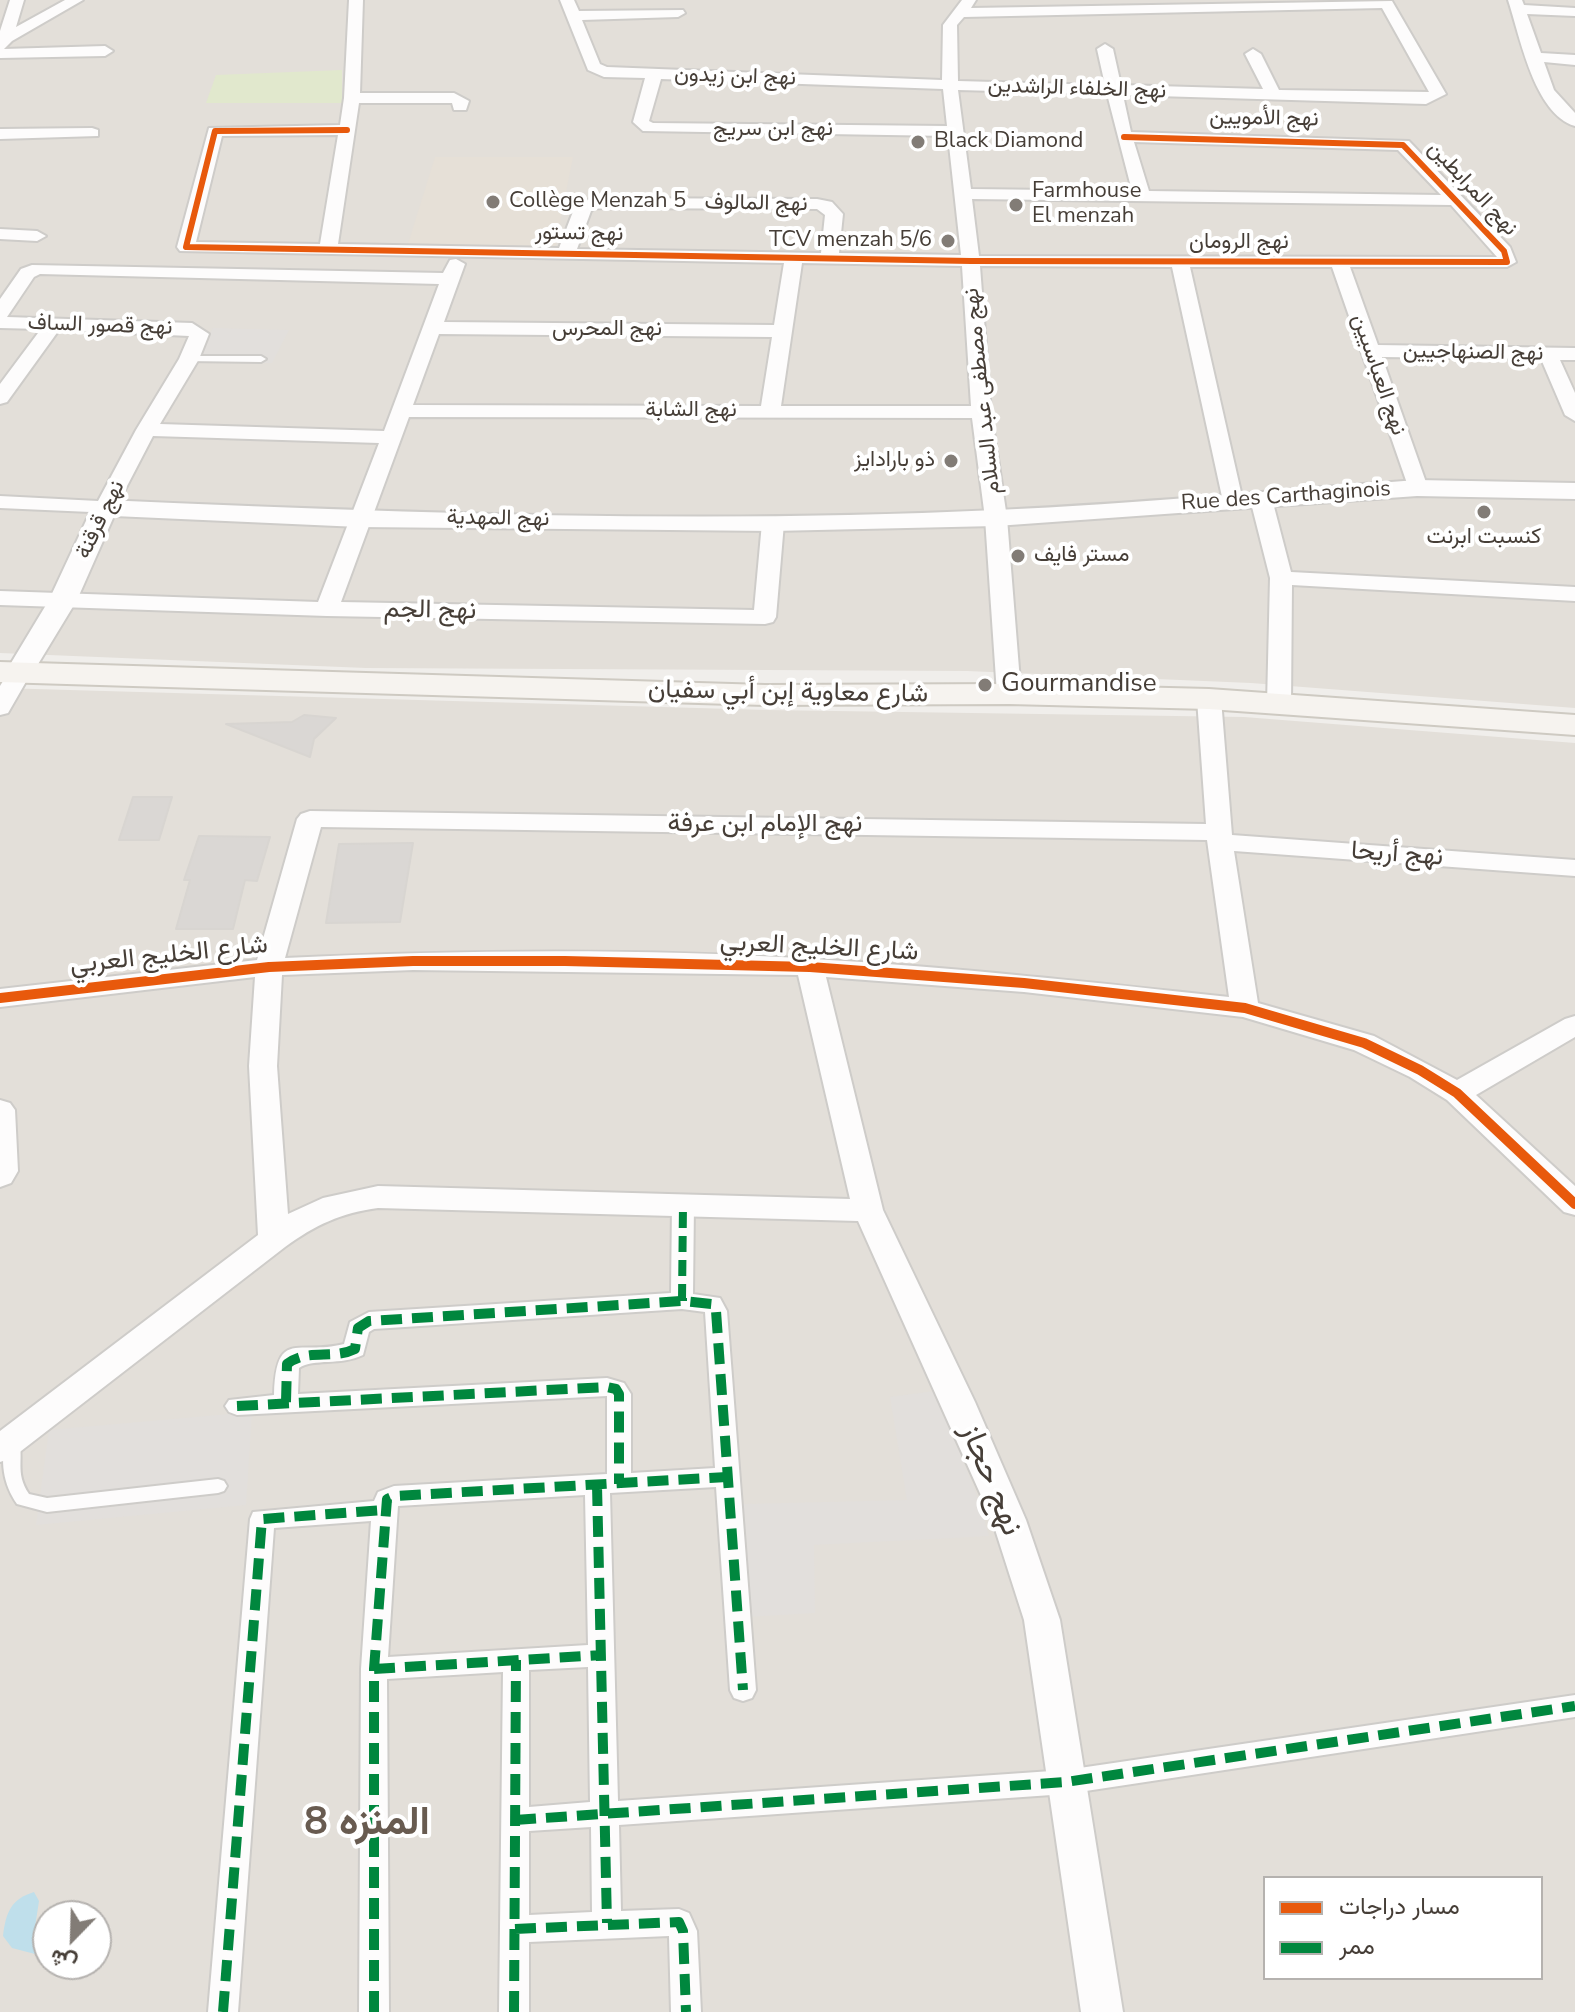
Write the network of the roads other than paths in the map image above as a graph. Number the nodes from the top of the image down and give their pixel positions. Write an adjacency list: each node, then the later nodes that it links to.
1 (17, 0): 10 (street)
2 (76, 0): 10 (street)
3 (356, 0): 20 (street)
4 (567, 0): 9 (street, نهج ابن زيدون)
5 (1516, 4): 7 (street); 14 (street)
6 (964, 7): 17 (street, نهج مصطفى عبد السلام); 19 (street, نهج الخلفاء الراشدين)
7 (1575, 12)
8 (678, 13): 9 (street)
9 (573, 16): 16 (street, نهج ابن زيدون)
10 (2, 47): 12 (street)
11 (1105, 49): 18 (street)
12 (105, 51)
13 (1253, 54): 19 (street)
14 (1536, 57): 15 (street); 22 (street)
15 (1575, 60)
16 (654, 74): 17 (street, نهج ابن زيدون); 25 (street, نهج ابن سريج)
17 (950, 85): 18 (street, نهج الخلفاء الراشدين); 25 (street, نهج مصطفى عبد السلام)
18 (1116, 90): 19 (street, نهج الخلفاء الراشدين); 28 (street)
19 (1273, 94)
20 (352, 98): 21 (street); 24 (street)
21 (460, 107)
22 (1567, 108): 23 (street)
23 (1575, 121)
24 (347, 130): 35 (street); 35 (street, نهج تستور)
25 (956, 131): 30 (street, نهج مصطفى عبد السلام)
26 (92, 133): 27 (street)
27 (0, 134)
28 (1124, 137): 29 (street, نهج الأمويين); 31 (street)
29 (1403, 145): 32 (street, نهج المرابطين)
30 (964, 194): 31 (street, نهج المرابطين); 40 (street, نهج مصطفى عبد السلام)
31 (1141, 194): 32 (street, نهج المرابطين)
32 (1453, 200): 41 (street, نهج المرابطين)
33 (0, 234): 34 (street)
34 (37, 236)
35 (328, 250): 36 (street, نهج تستور)
36 (461, 252): 37 (street, نهج تستور); 44 (street)
37 (566, 254): 38 (street, نهج تستور); 39 (street, نهج المالوف)
38 (794, 258): 39 (street, نهج تستور); 49 (street)
39 (830, 258): 40 (street, نهج تستور)
40 (971, 261): 42 (street, نهج الرومان); 59 (street, نهج مصطفى عبد السلام)
41 (1507, 262): 43 (street, نهج الرومان)
42 (1180, 263): 43 (street, نهج الرومان); 66 (street)
43 (1340, 263): 51 (street, نهج العباسيين)
44 (451, 279): 45 (street); 48 (street)
45 (0, 313)
46 (0, 322): 47 (street, نهج قصور الساف)
47 (54, 324): 50 (street, نهج قصور الساف); 56 (street)
48 (431, 328): 49 (street, نهج المحرس); 57 (street)
49 (782, 331): 58 (street)
50 (199, 332): 54 (street, نهج قرقنة)
51 (1370, 351): 52 (street, نهج الصنهاجيين); 63 (street, نهج العباسيين)
52 (1548, 354): 53 (street, نهج الصنهاجيين); 60 (street)
53 (1575, 354)
54 (189, 359): 55 (lane); 61 (street, نهج قرقنة)
55 (261, 359)
56 (0, 398)
57 (400, 411): 58 (street, نهج الشابة); 62 (street)
58 (770, 411): 59 (street, نهج الشابة)
59 (981, 412): 69 (street, نهج مصطفى عبد السلام)
60 (1575, 415)
61 (146, 430): 62 (street); 68 (street, نهج قرقنة)
62 (390, 437): 70 (street)
63 (1417, 488): 64 (street, Rue des Carthaginois); 65 (street, Rue des Carthaginois)
64 (1575, 491)
65 (1261, 499): 66 (street, Rue des Carthaginois); 72 (street)
66 (1232, 501): 69 (street, Rue des Carthaginois)
67 (0, 502): 68 (street, نهج المهدية)
68 (105, 508): 70 (street, نهج المهدية); 75 (street, نهج قرقنة)
69 (996, 518): 71 (street, نهج المهدية); 78 (street, نهج مصطفى عبد السلام)
70 (359, 519): 71 (street, نهج المهدية); 76 (street)
71 (773, 523): 76 (street, نهج الجم)
72 (1281, 578): 73 (street); 80 (street)
73 (1575, 594)
74 (0, 598): 75 (street, نهج الجم)
75 (63, 600): 76 (street, نهج الجم); 77 (street, نهج قرقنة)
76 (327, 609)
77 (10, 672): 78 (main road, شارع معاوية إبن أبي سفيان); 81 (street, نهج قرقنة)
78 (1009, 694): 79 (main road, شارع معاوية إبن أبي سفيان)
79 (1209, 699): 80 (main road, شارع معاوية إبن أبي سفيان); 83 (street)
80 (1279, 704): 82 (main road, شارع معاوية إبن أبي سفيان)
81 (0, 708)
82 (1575, 725)
83 (1220, 837): 84 (street, نهج أريحا); 85 (street, نهج الإمام ابن عرفة); 88 (street)
84 (1575, 868)
85 (269, 967): 86 (street, شارع الخليج العربي); 87 (street, شارع الخليج العربي); 96 (street)
86 (810, 967): 88 (street, شارع الخليج العربي); 95 (street, نهج حجاز)
87 (0, 998)
88 (1245, 1008): 90 (street, شارع الخليج العربي)
89 (1575, 1025): 90 (street)
90 (1457, 1093): 94 (street, شارع الخليج العربي)
91 (0, 1110): 92 (street)
92 (0, 1176)
93 (683, 1204): 95 (street); 96 (street); 97 (street)
94 (1575, 1204)
95 (868, 1210): 110 (street, نهج حجاز)
96 (274, 1239): 100 (street)
97 (682, 1301): 98 (street); 101 (street)
98 (286, 1402): 99 (street); 102 (street)
99 (237, 1406)
100 (6, 1446): 103 (lane)
101 (727, 1477): 102 (street); 108 (street)
102 (608, 1484): 104 (street); 105 (street)
103 (218, 1486)
104 (384, 1510): 107 (street); 115 (street)
105 (601, 1655): 106 (street); 111 (street)
106 (516, 1660): 107 (street); 112 (street)
107 (374, 1669): 116 (street)
108 (743, 1690)
109 (1575, 1706): 110 (street)
110 (1066, 1782): 111 (street); 119 (street, نهج حجاز)
111 (605, 1814): 112 (street); 113 (street)
112 (515, 1820): 114 (street)
113 (607, 1923): 114 (street); 118 (street)
114 (515, 1929): 117 (street)
115 (223, 2012)
116 (374, 2012)
117 (514, 2012)
118 (686, 2012)
119 (1102, 2012)

